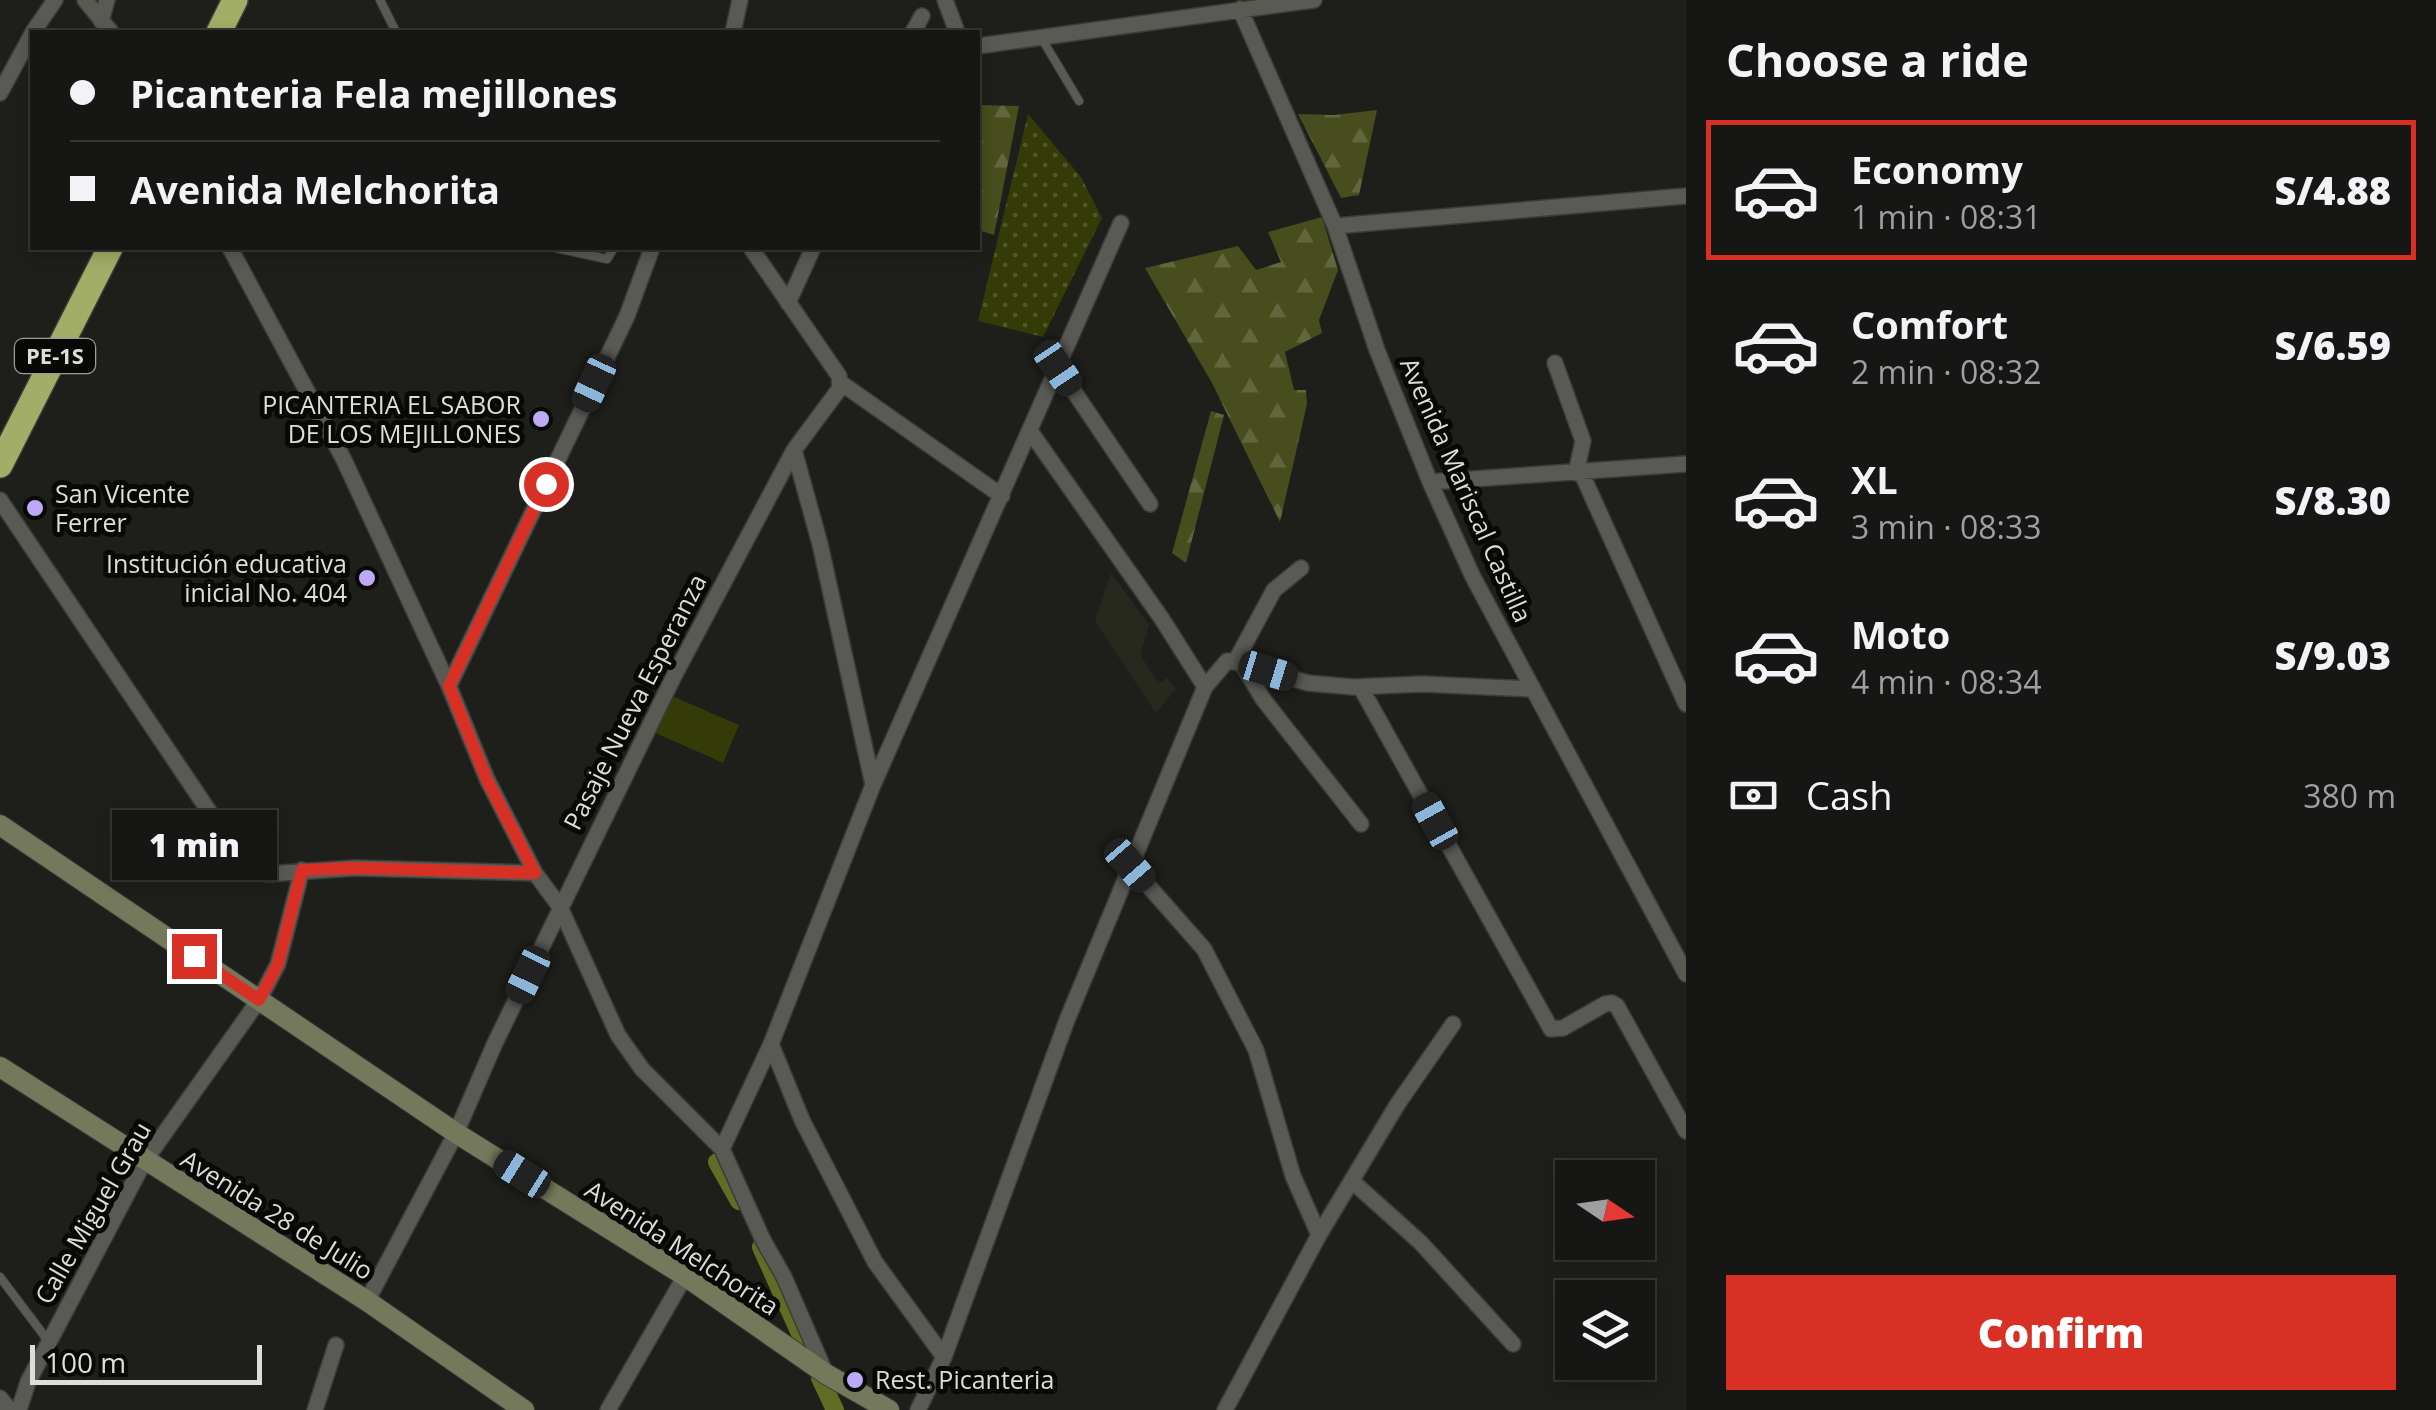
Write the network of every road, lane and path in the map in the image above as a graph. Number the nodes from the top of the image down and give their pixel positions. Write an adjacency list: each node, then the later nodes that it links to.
1 (55, 0): 12 (street)
2 (85, 0): 11 (street)
3 (106, 0): 11 (street)
4 (236, 0): 13 (highway)
5 (380, 0): 14 (lane)
6 (740, 0): 15 (street)
7 (944, 0): 17 (street)
8 (1314, 0): 9 (street)
9 (1240, 9): 19 (street); 25 (street, Avenida Mariscal Castilla)
10 (922, 16): 16 (street)
11 (106, 27)
12 (35, 30)
13 (221, 30)
14 (395, 30)
15 (733, 30)
16 (913, 30)
17 (956, 30)
18 (30, 38): 21 (street)
19 (1042, 39): 20 (street); 22 (lane)
20 (980, 46)
21 (0, 93)
22 (1079, 101)
23 (1686, 196): 25 (street)
24 (1121, 223): 35 (street)
25 (1335, 226): 42 (street, Avenida Mariscal Castilla)
26 (109, 250): 39 (highway, PE-1S)
27 (231, 250): 48 (street)
28 (565, 250): 29 (lane)
29 (613, 250)
30 (651, 250): 48 (street)
31 (753, 250): 33 (street)
32 (812, 250): 33 (street)
33 (788, 303): 36 (street)
34 (1555, 363): 41 (street)
35 (1058, 368): 37 (street); 45 (street)
36 (841, 383): 38 (street, Pasaje Nueva Esperanza); 43 (street)
37 (1030, 431): 43 (street); 49 (street)
38 (794, 450): 53 (street); 59 (street, Pasaje Nueva Esperanza)
39 (0, 464)
40 (1686, 464): 41 (street)
41 (1579, 472): 42 (street); 52 (street)
42 (1430, 482): 51 (street, Avenida Mariscal Castilla)
43 (1002, 496): 53 (street)
44 (0, 500): 57 (street)
45 (1150, 504)
46 (1301, 568): 47 (street)
47 (1239, 663): 49 (street); 50 (street); 54 (street)
48 (449, 686): 58 (street)
49 (1205, 687): 56 (street)
50 (1361, 688): 51 (street); 65 (street)
51 (1531, 688): 60 (street, Avenida Mariscal Castilla)
52 (1686, 704)
53 (874, 785): 63 (street)
54 (1361, 824)
55 (0, 825): 61 (main road, Avenida Melchorita)
56 (1130, 865): 70 (street); 77 (street)
57 (302, 870): 58 (street); 61 (street, Calle Miguel Grau)
58 (535, 873): 59 (street)
59 (560, 907): 66 (street, Pasaje Nueva Esperanza); 67 (street)
60 (1686, 974)
61 (259, 1000): 66 (main road, Avenida Melchorita); 68 (street, Calle Miguel Grau)
62 (1453, 1024): 69 (street)
63 (771, 1044): 67 (street); 77 (street)
64 (0, 1068): 68 (main road, Avenida 28 de Julio)
65 (1686, 1131)
66 (456, 1133): 72 (main road, Avenida Melchorita); 73 (street, Pasaje Nueva Esperanza)
67 (722, 1149): 78 (street)
68 (144, 1162): 73 (main road, Avenida 28 de Julio); 74 (street, Calle Miguel Grau)
69 (1352, 1180): 70 (street); 76 (street)
70 (1319, 1235): 87 (street)
71 (0, 1276): 74 (lane)
72 (686, 1276): 78 (main road, Avenida Melchorita); 84 (street)
73 (367, 1301): 83 (main road, Avenida 28 de Julio)
74 (49, 1342): 81 (street, Calle Miguel Grau)
75 (336, 1344): 82 (street)
76 (1513, 1344)
77 (944, 1357): 86 (street)
78 (826, 1374): 85 (main road, Avenida Melchorita)
79 (0, 1398): 80 (street)
80 (10, 1410)
81 (19, 1410)
82 (316, 1410)
83 (524, 1410)
84 (608, 1410)
85 (889, 1410)
86 (918, 1410)
87 (1225, 1410)

